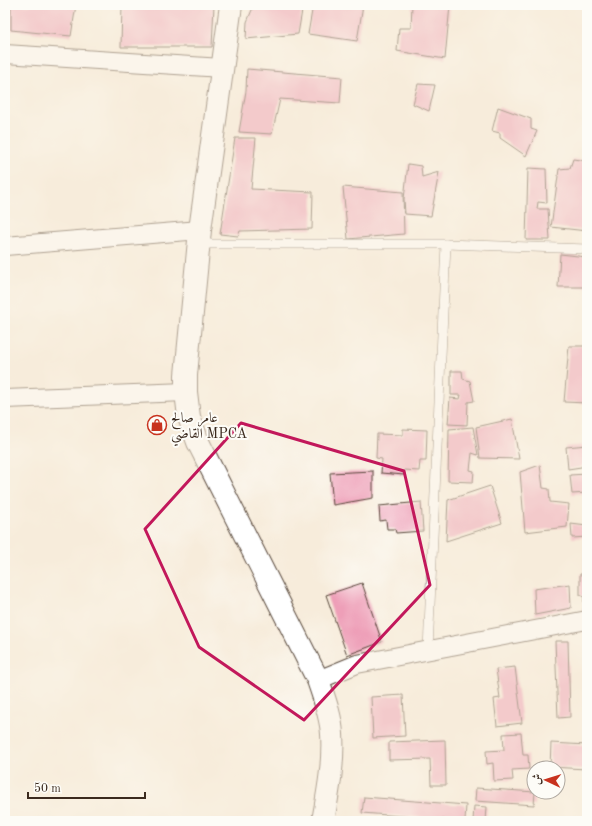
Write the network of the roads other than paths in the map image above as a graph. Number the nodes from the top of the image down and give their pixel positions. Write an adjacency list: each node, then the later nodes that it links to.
1 (232, 5): 3 (street)
2 (5, 54): 3 (street)
3 (222, 68): 4 (street)
4 (200, 237): 5 (lane); 6 (street); 8 (street)
5 (446, 244): 7 (lane); 11 (lane)
6 (5, 246)
7 (587, 249)
8 (186, 392): 9 (street); 12 (street)
9 (5, 399)
10 (587, 620): 11 (street)
11 (428, 650): 12 (street)
12 (318, 680): 13 (street)
13 (323, 821)

